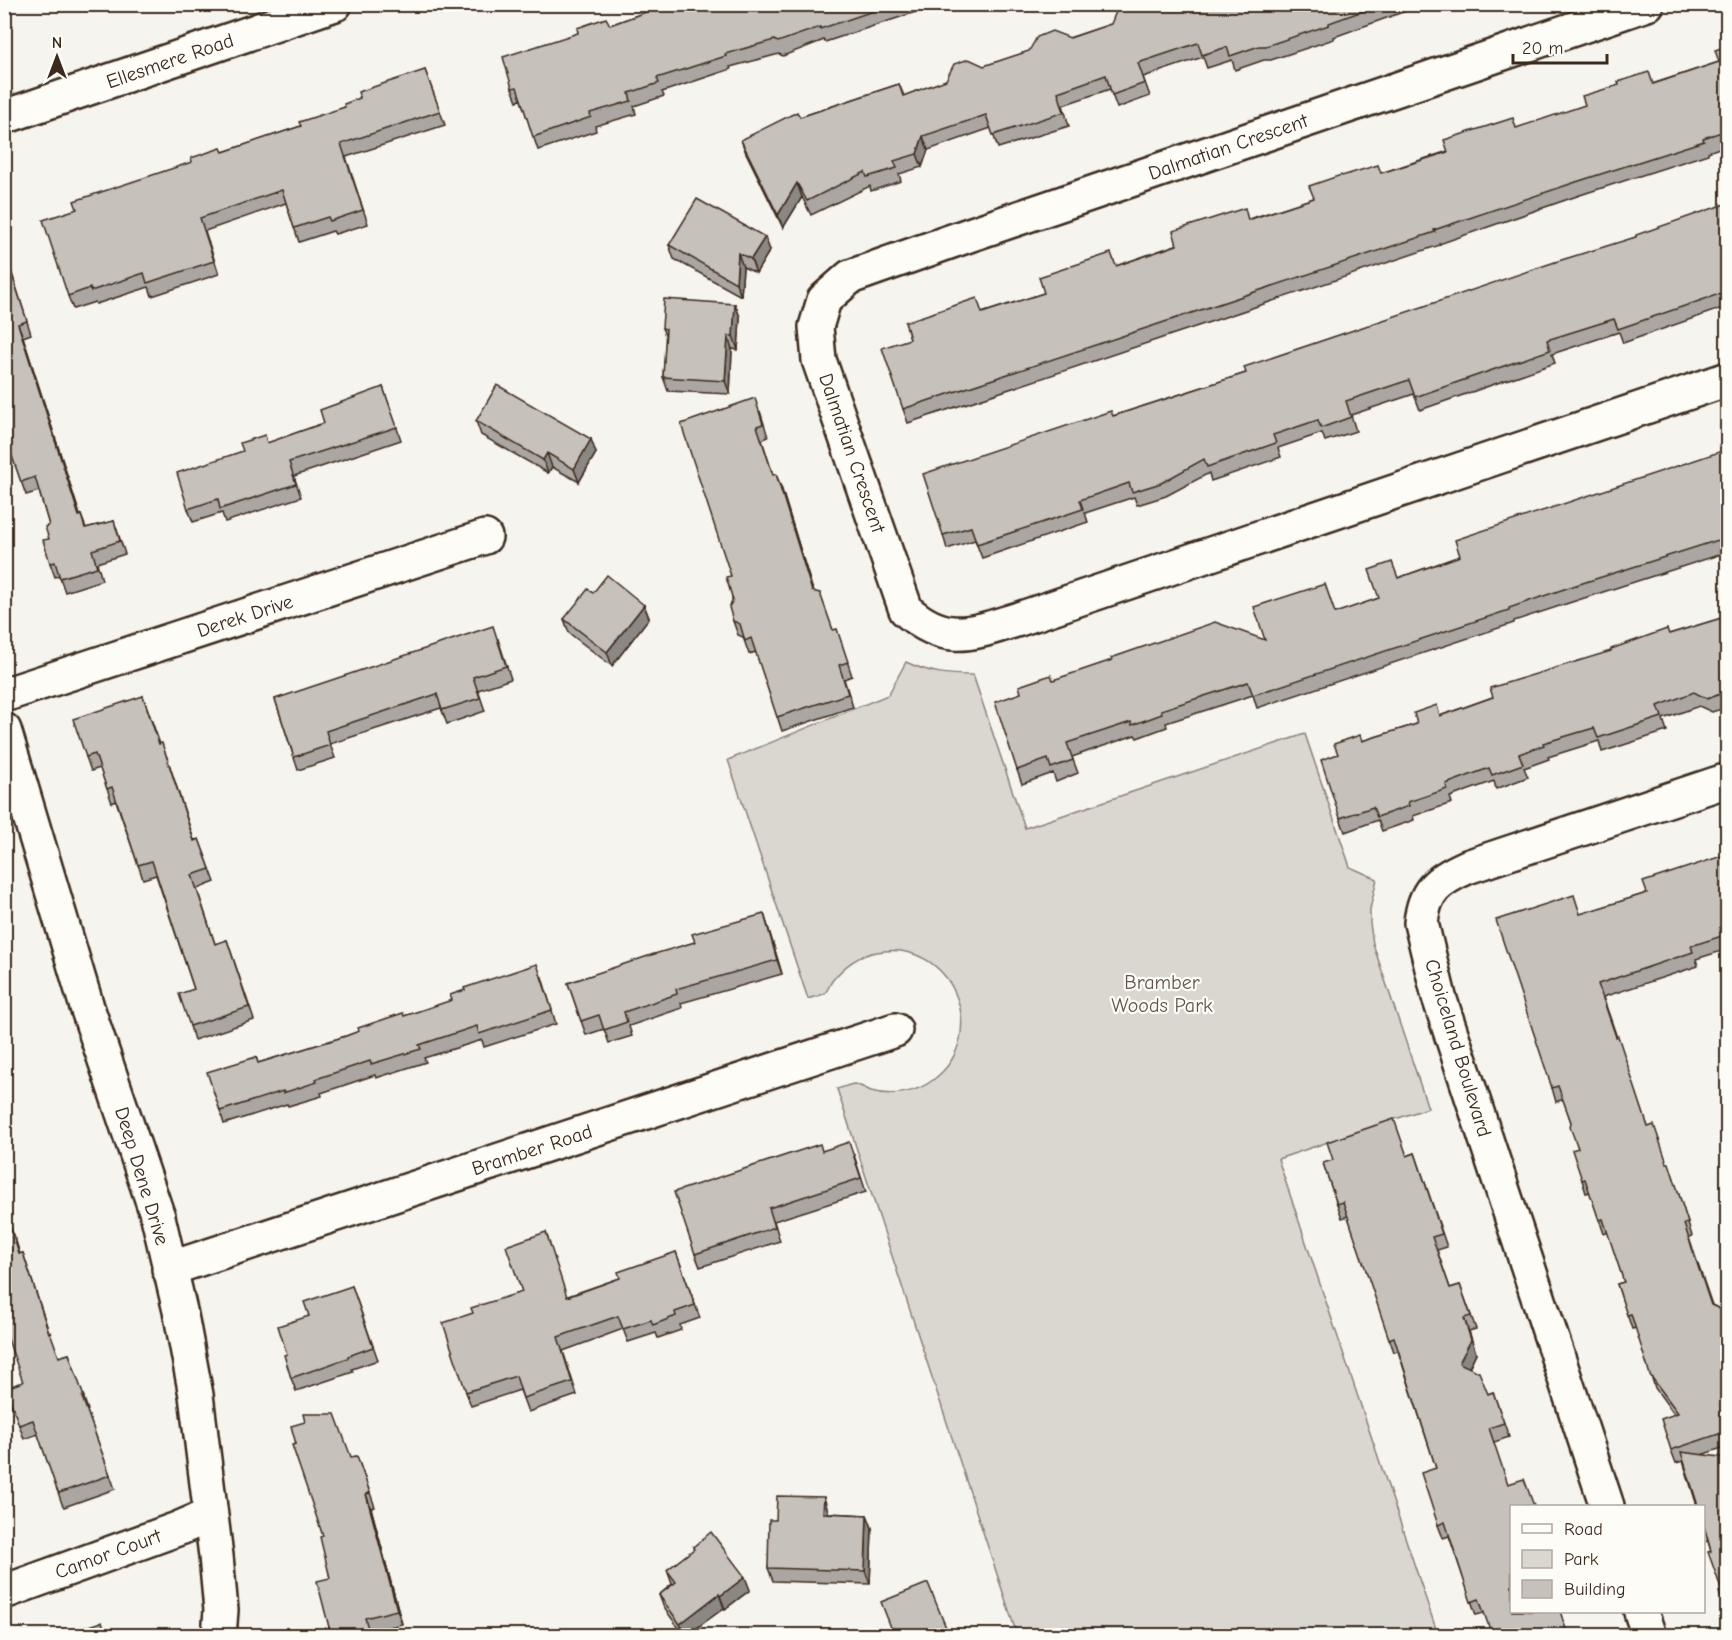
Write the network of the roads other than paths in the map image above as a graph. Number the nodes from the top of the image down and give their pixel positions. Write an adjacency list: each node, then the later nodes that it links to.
1 (335, 4): 3 (street, Ellesmere Road)
2 (1647, 4): 4 (street, Dalmatian Crescent)
3 (4, 117)
4 (1728, 378)
5 (485, 537): 6 (street, Derek Drive)
6 (4, 695)
7 (4, 730): 10 (street, Deep Dene Drive)
8 (1728, 780): 11 (street, Choiceland Boulevard)
9 (895, 1030): 10 (street, Bramber Road)
10 (169, 1269): 12 (street, Deep Dene Drive)
11 (1607, 1505)
12 (210, 1515): 13 (street, Camor Court); 15 (street, Deep Dene Drive)
13 (4, 1592)
14 (1642, 1613): 16 (street)
15 (219, 1635)
16 (1649, 1635)

